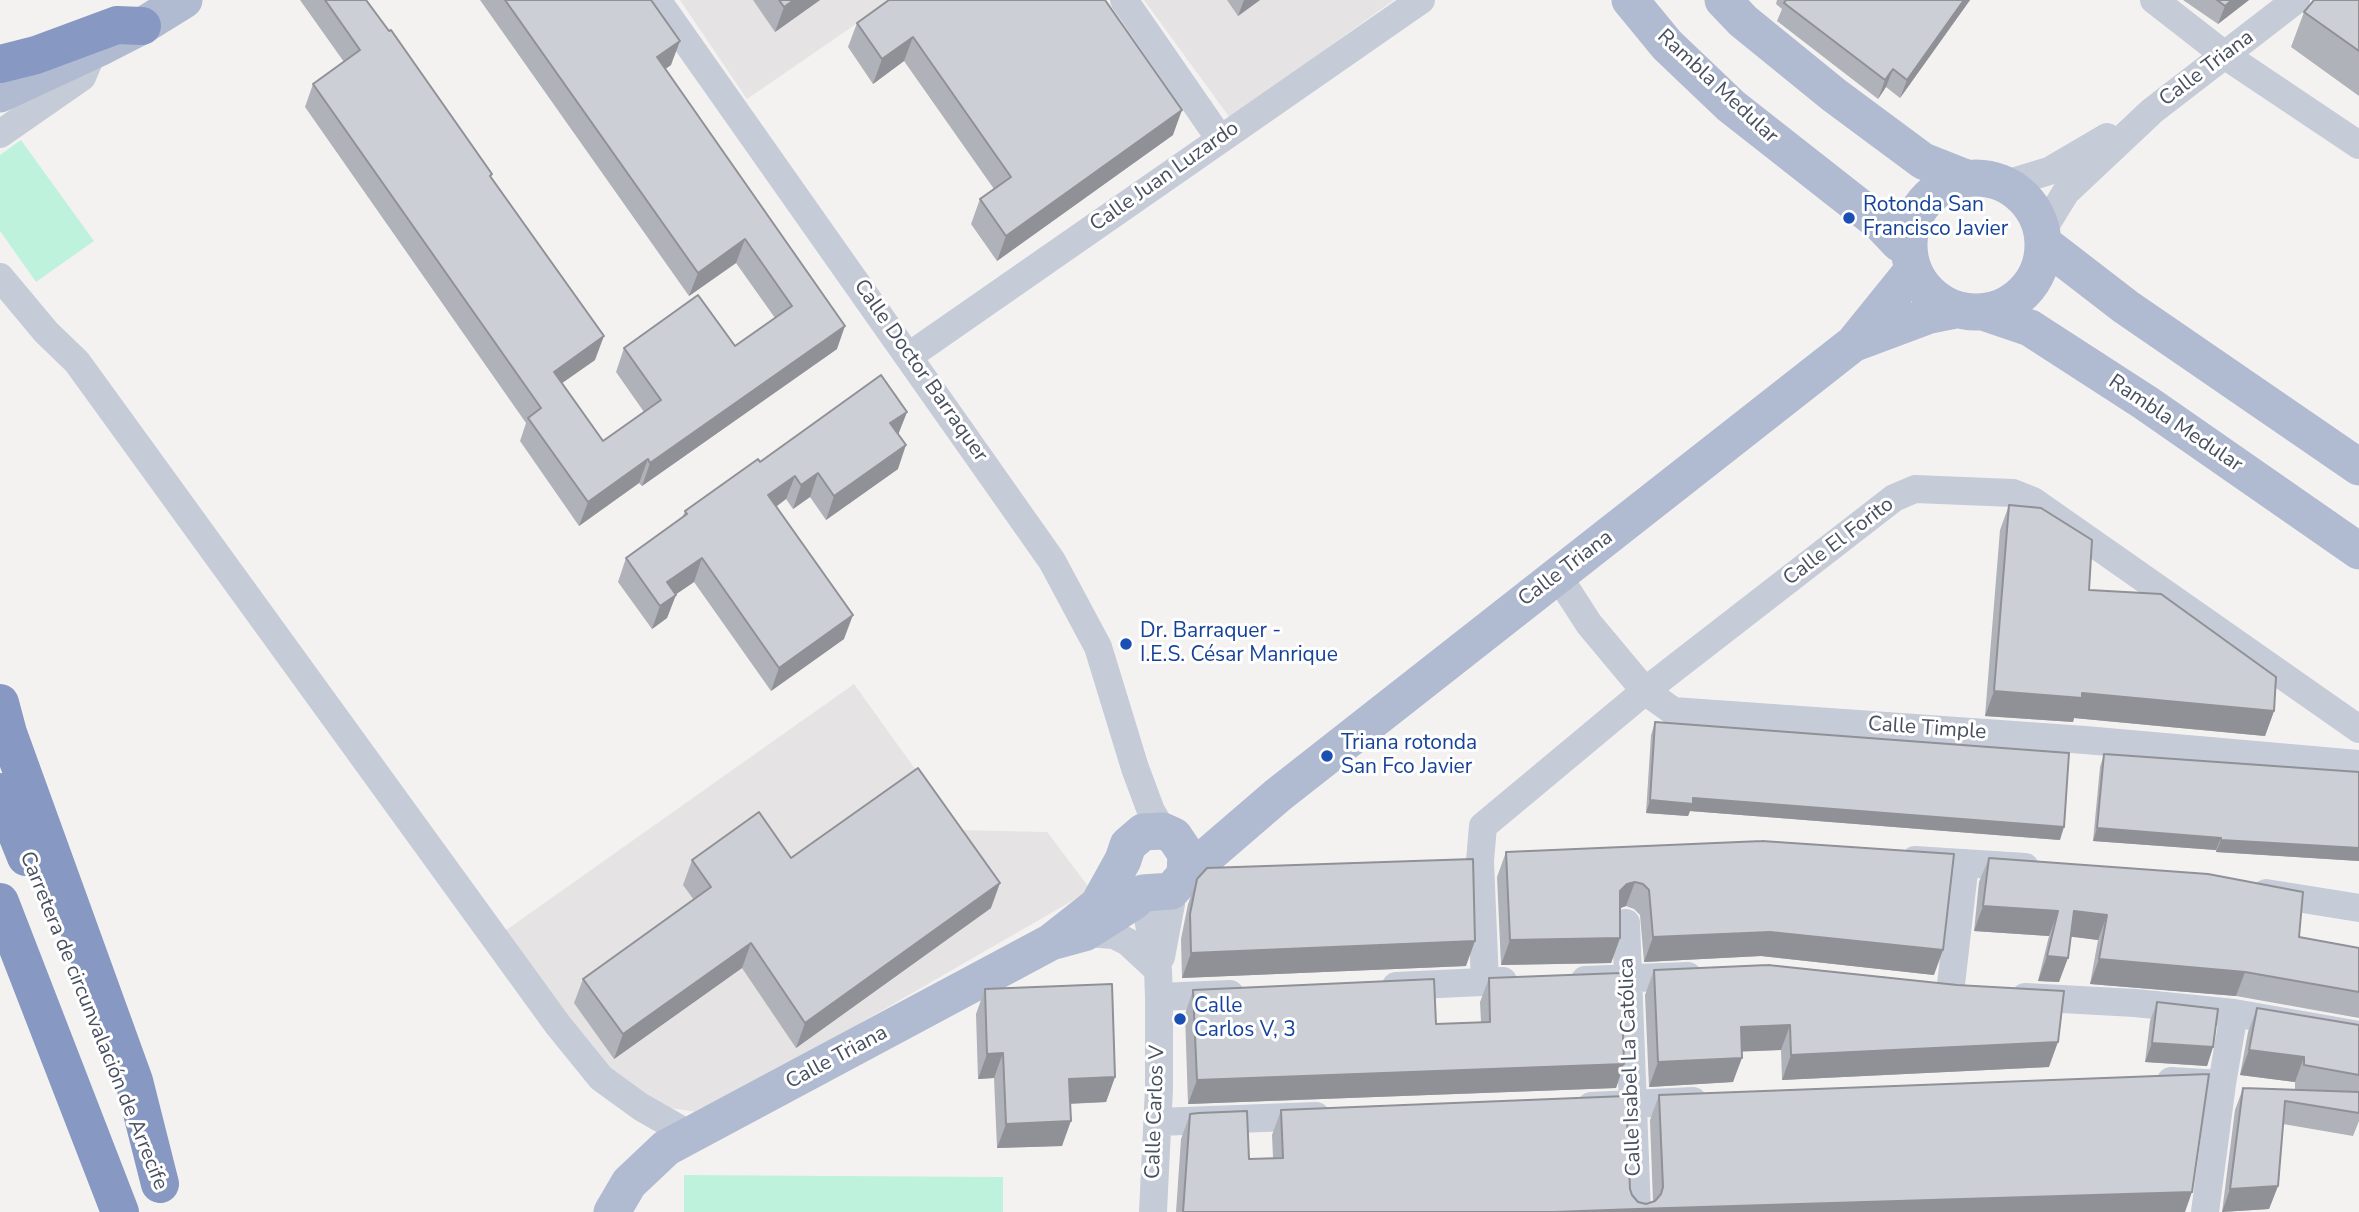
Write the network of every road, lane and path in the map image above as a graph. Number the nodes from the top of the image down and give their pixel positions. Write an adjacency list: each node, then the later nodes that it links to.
1 (184, 0): 9 (main road)
2 (657, 0): 25 (street, Calle Doctor Barraquer)
3 (1124, 0): 16 (street)
4 (1421, 0): 16 (street, Calle Juan Luzardo)
5 (1630, 0): 21 (main road, Rambla Medular)
6 (2154, 0): 11 (street)
7 (2295, 0): 11 (street, Calle Triana)
8 (1740, 7): 18 (main road)
9 (142, 26): 10 (main road); 12 (highway)
10 (93, 51): 13 (main road); 15 (street)
11 (2225, 56): 14 (street, Calle Triana); 17 (street)
12 (0, 64)
13 (0, 94)
14 (2152, 111): 19 (street, Calle Triana); 20 (street, Calle Triana)
15 (0, 134)
16 (1220, 139): 25 (street, Calle Juan Luzardo)
17 (2359, 145)
18 (1966, 178): 19 (main road); 21 (main road)
19 (2006, 184): 20 (main road)
20 (2043, 237): 23 (main road); 26 (main road)
21 (1910, 258): 23 (main road); 24 (main road, Calle Triana)
22 (0, 277): 67 (street)
23 (1969, 311): 24 (main road, Calle Triana); 27 (main road, Rambla Medular)
24 (1854, 343): 28 (main road, Calle Triana)
25 (909, 356): 33 (street, Calle Doctor Barraquer)
26 (2359, 467)
27 (2359, 551)
28 (1558, 576): 29 (street, Calle Timple); 35 (main road, Calle Triana)
29 (1646, 691): 31 (street, Calle El Forito); 32 (street, Calle Timple); 53 (street, Calle El Forito)
30 (0, 703): 69 (highway)
31 (2359, 729)
32 (2359, 764)
33 (1135, 768): 36 (street, Calle Doctor Barraquer); 37 (street, Calle Doctor Barraquer)
34 (0, 792): 69 (highway, Carretera de circunvalación de Arrecife)
35 (1278, 795): 36 (main road, Calle Triana); 42 (main road, Calle Triana)
36 (1169, 834): 37 (main road); 42 (main road)
37 (1125, 852): 42 (main road); 47 (main road)
38 (1884, 858): 39 (street)
39 (1965, 863): 40 (street); 57 (street)
40 (2049, 869)
41 (1224, 872): 42 (street)
42 (1166, 886): 47 (main road, Calle Triana); 54 (street, Calle Carlos V)
43 (2240, 888): 45 (street)
44 (0, 902): 65 (highway, Carretera de circunvalación de Arrecife)
45 (2359, 908)
46 (1626, 923): 50 (street, Calle Isabel La Católica)
47 (1068, 937): 54 (street); 67 (main road, Calle Triana)
48 (0, 941): 65 (highway)
49 (1711, 975): 50 (street)
50 (1628, 979): 51 (street); 62 (street, Calle Isabel La Católica)
51 (1563, 980)
52 (1524, 981): 53 (street)
53 (1485, 982): 55 (street)
54 (1159, 984): 56 (street); 66 (street, Calle Carlos V)
55 (1377, 987)
56 (1254, 993)
57 (2234, 1013): 58 (street); 60 (street)
58 (2359, 1035)
59 (2146, 1081): 60 (street)
60 (2222, 1084): 74 (street)
61 (1715, 1100): 62 (street)
62 (1633, 1104): 63 (street); 73 (street, Calle Isabel La Católica)
63 (1563, 1107)
64 (1343, 1115): 66 (street)
65 (85, 1119): 70 (highway, Carretera de circunvalación de Arrecife)
66 (1157, 1122): 72 (street, Calle Carlos V)
67 (690, 1136): 68 (main road, Calle Triana)
68 (620, 1197): 71 (street)
69 (165, 1198)
70 (120, 1212)
71 (599, 1212)
72 (1153, 1212)
73 (1637, 1212)
74 (2205, 1212)

